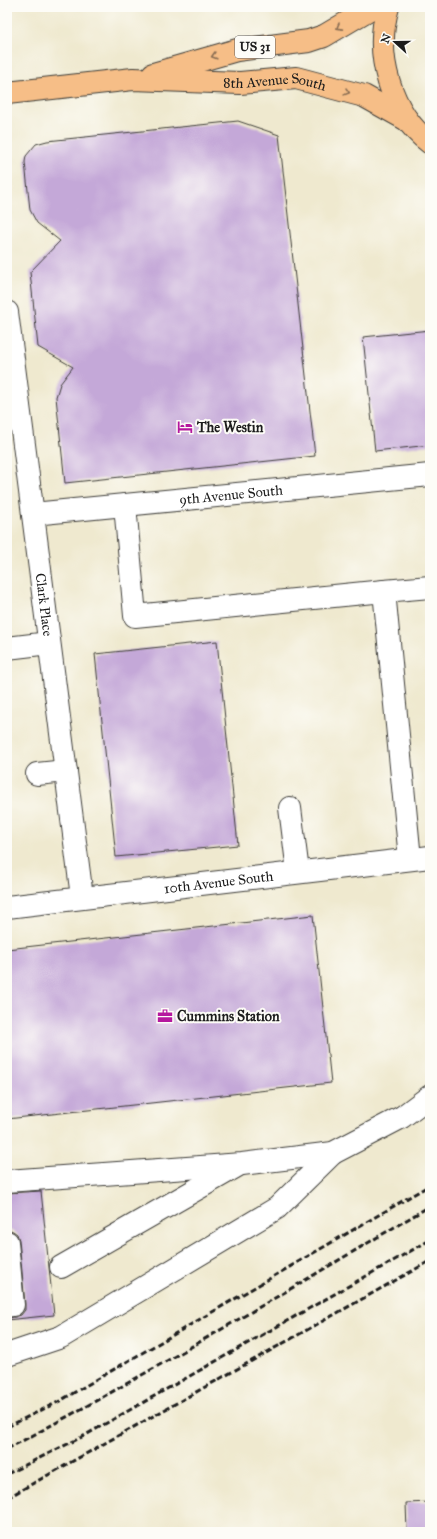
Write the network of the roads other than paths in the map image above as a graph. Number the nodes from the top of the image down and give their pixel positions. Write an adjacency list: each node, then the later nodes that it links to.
1 (373, 7): 3 (main road, 8th Avenue South / US 31, one-way to 3)
2 (388, 7): 5 (main road)
3 (133, 79): 4 (main road, 8th Avenue South / US 31); 5 (main road, 8th Avenue South / US 31, one-way to 5)
4 (7, 93)
5 (408, 120): 6 (main road, US 31)
6 (430, 143)
7 (7, 312): 10 (street, Clark Place)
8 (430, 475): 9 (street, 9th Avenue South)
9 (125, 505): 10 (street, 9th Avenue South); 12 (street)
10 (33, 514): 13 (street, Clark Place)
11 (430, 587): 12 (street)
12 (384, 591): 18 (street)
13 (49, 643): 14 (street); 15 (street, Clark Place)
14 (7, 648)
15 (66, 771): 16 (street); 20 (street, Clark Place)
16 (37, 774)
17 (290, 808): 19 (street)
18 (420, 858): 19 (street, 10th Avenue South)
19 (298, 872): 20 (street, 10th Avenue South)
20 (82, 897): 21 (street, 10th Avenue South)
21 (7, 907)
22 (430, 1096): 23 (street)
23 (333, 1153): 24 (street); 29 (street)
24 (242, 1164): 25 (street); 27 (street)
25 (7, 1181)
26 (7, 1242): 28 (street)
27 (62, 1267)
28 (7, 1306)
29 (7, 1355)

